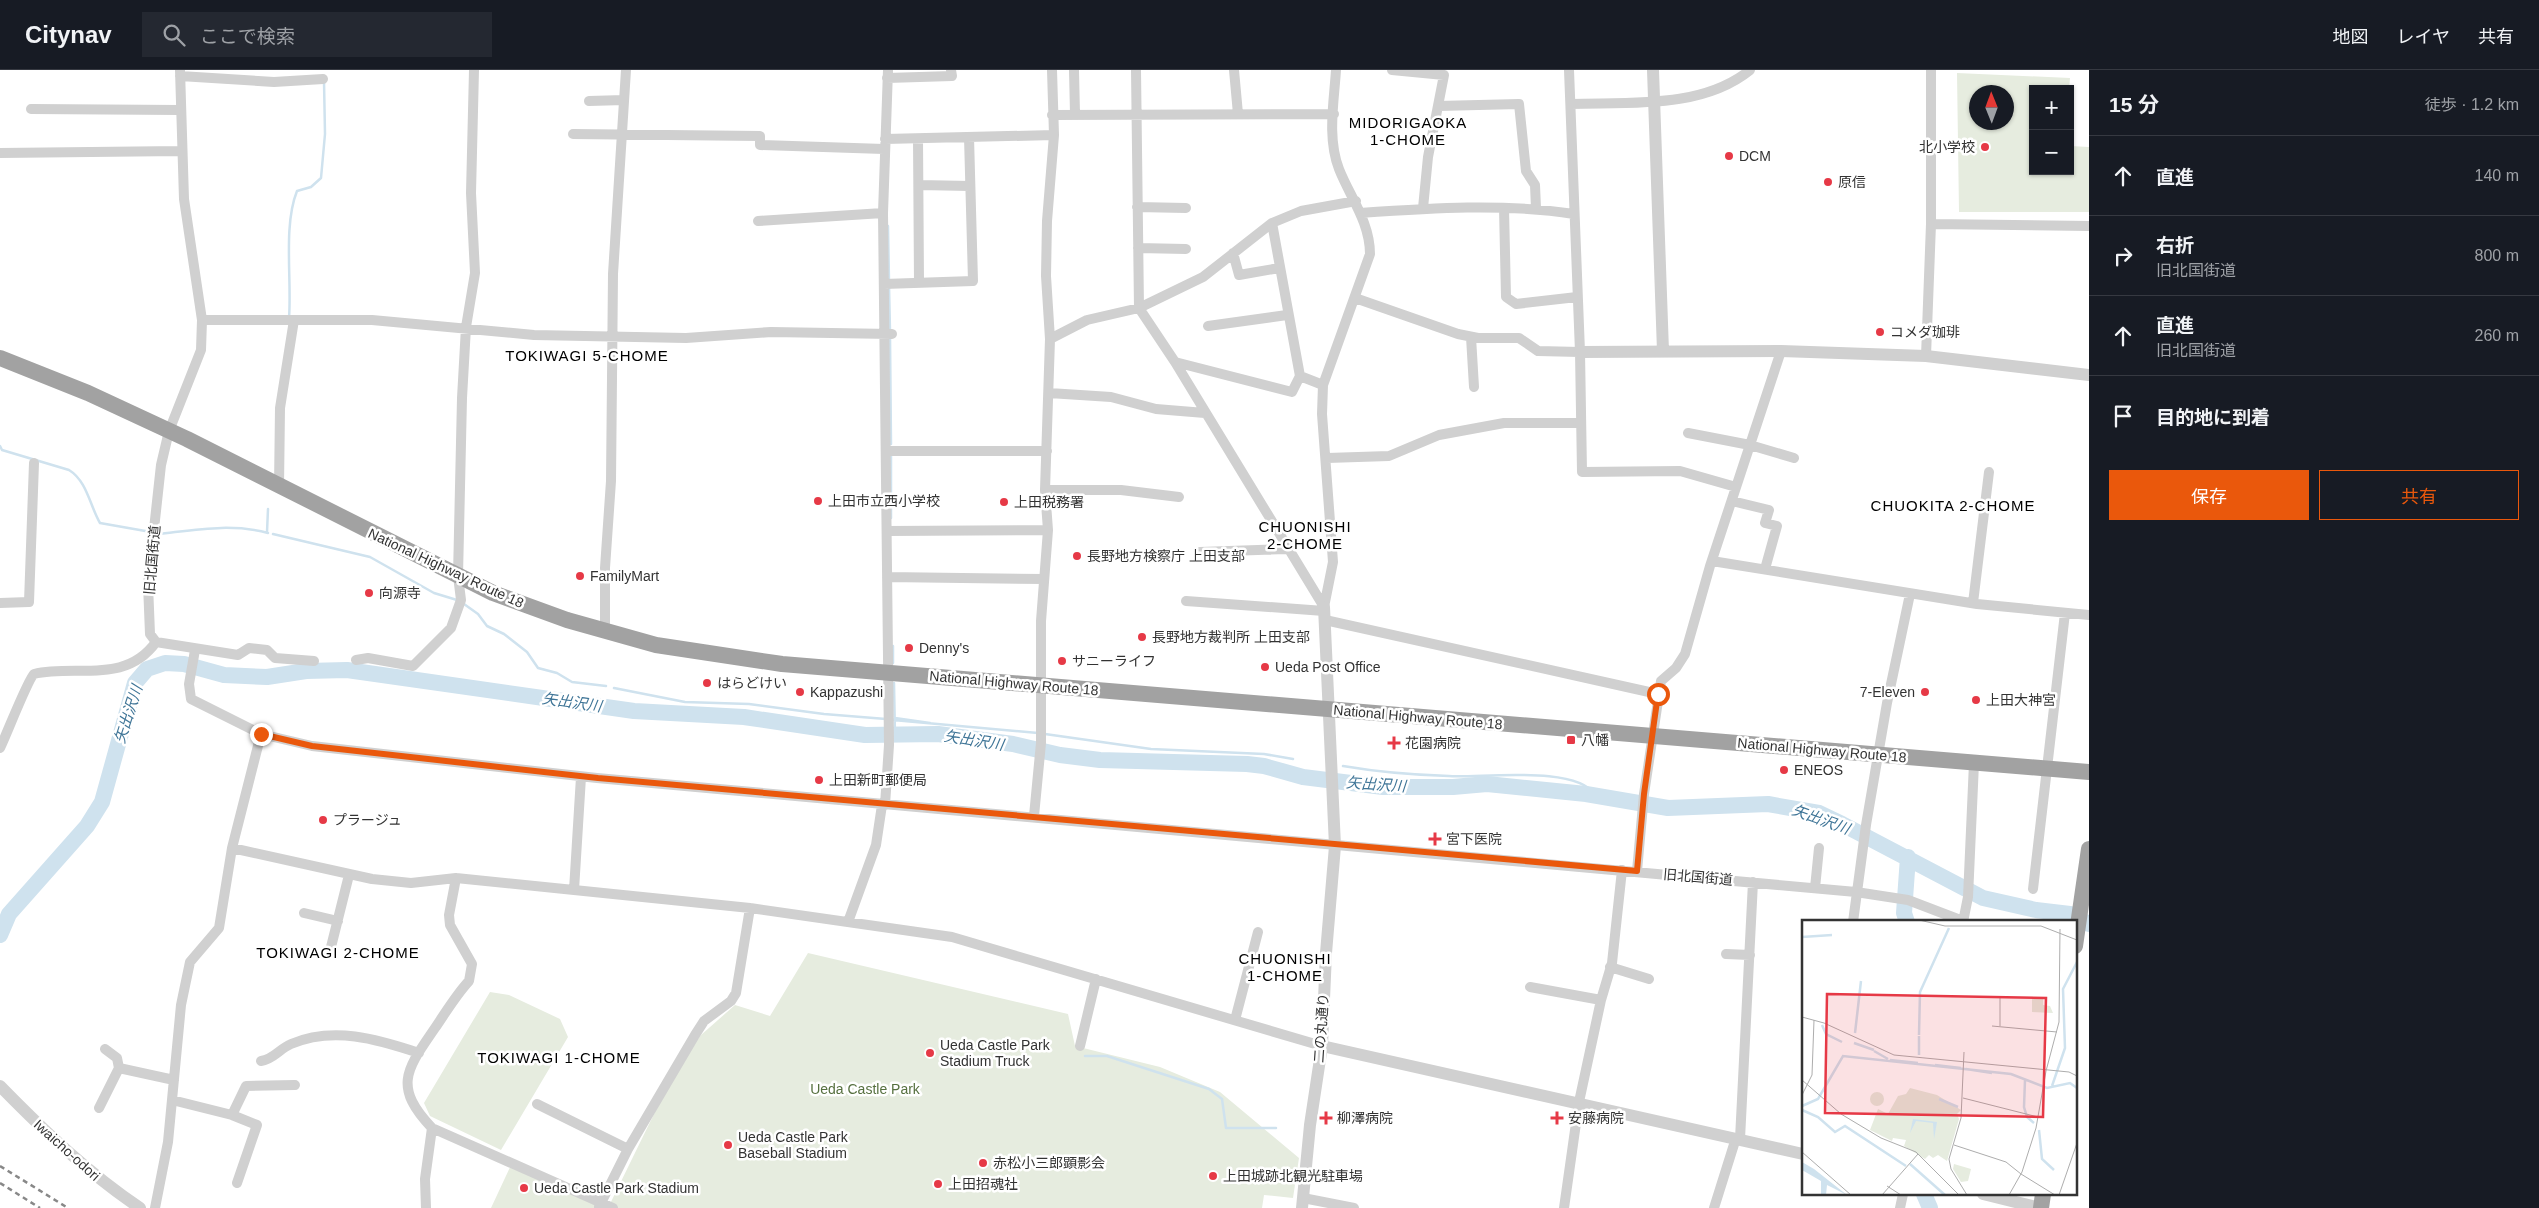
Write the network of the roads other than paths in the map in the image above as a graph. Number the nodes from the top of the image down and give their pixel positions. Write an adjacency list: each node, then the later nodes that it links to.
1 (474, 70): 65 (street)
2 (626, 70): 17 (street)
3 (952, 70): 15 (street)
4 (1052, 70): 28 (street)
5 (1074, 70): 24 (street)
6 (1136, 70): 25 (street)
7 (1234, 70): 26 (street)
8 (1336, 70): 27 (street)
9 (1392, 70): 21 (street)
10 (1569, 70): 20 (street)
11 (1653, 70): 19 (street)
12 (1750, 70): 19 (street)
13 (1931, 70): 50 (street)
14 (180, 73): 16 (street); 23 (street, 旧北国街道)
15 (888, 74): 34 (street)
16 (323, 79)
17 (624, 100): 18 (street); 30 (street)
18 (589, 101)
19 (1654, 102): 20 (street); 70 (street)
20 (1571, 104): 47 (street)
21 (1438, 106): 42 (street); 44 (street)
22 (31, 108): 23 (street)
23 (180, 110): 35 (street, 旧北国街道)
24 (1075, 114): 25 (street); 28 (street)
25 (1136, 114): 26 (street); 40 (street)
26 (1238, 114): 27 (street)
27 (1334, 114): 39 (street)
28 (1052, 115): 31 (street)
29 (573, 134): 30 (street)
30 (622, 134): 34 (street); 67 (street)
31 (1054, 135): 32 (street); 69 (street)
32 (969, 137): 33 (street); 38 (street)
33 (918, 139): 34 (street); 37 (street)
34 (885, 144): 45 (street)
35 (181, 151): 36 (street); 62 (street, 旧北国街道)
36 (0, 153)
37 (918, 185): 38 (street); 56 (street)
38 (970, 186): 56 (street)
39 (1356, 201): 46 (street); 49 (street)
40 (1138, 207): 41 (street); 52 (street)
41 (1186, 208)
42 (1422, 208): 43 (street); 46 (street)
43 (1504, 208): 44 (street); 58 (street)
44 (1536, 208): 47 (street)
45 (883, 213): 48 (street); 57 (street)
46 (1360, 213): 59 (street)
47 (1574, 214): 58 (street)
48 (758, 221)
49 (1272, 223): 54 (street); 55 (street)
50 (1931, 224): 51 (street); 73 (street)
51 (2089, 226)
52 (1138, 248): 53 (street); 60 (street)
53 (1186, 249)
54 (1233, 253): 55 (street); 60 (street)
55 (1279, 268): 61 (street)
56 (919, 282): 57 (street)
57 (884, 284): 66 (street)
58 (1577, 297): 72 (street)
59 (1355, 298): 68 (street); 78 (street)
60 (1139, 308): 69 (street); 75 (street)
61 (1287, 315): 64 (street); 77 (street)
62 (202, 320): 63 (street); 83 (street, 旧北国街道)
63 (294, 320): 65 (street); 92 (street)
64 (1208, 326)
65 (466, 327): 67 (street); 103 (street)
66 (888, 334): 67 (street); 86 (street)
67 (612, 336): 113 (street)
68 (1471, 337): 72 (street); 79 (street)
69 (1050, 339): 80 (street)
70 (1663, 351): 71 (street); 72 (street)
71 (1781, 351): 73 (street); 85 (street)
72 (1580, 352): 82 (street)
73 (1926, 356): 76 (street)
74 (0, 358): 83 (highway, National Highway Route 18)
75 (1175, 362): 77 (street); 81 (street)
76 (2089, 375)
77 (1300, 376): 78 (street)
78 (1323, 385): 88 (street)
79 (1474, 387)
80 (1049, 393): 81 (street); 87 (street)
81 (1205, 412): 99 (street)
82 (1581, 423): 88 (street); 93 (street)
83 (169, 431): 92 (highway, National Highway Route 18); 114 (street, 旧北国街道)
84 (1688, 433): 85 (street)
85 (1750, 445): 89 (street); 93 (street)
86 (887, 451): 87 (street); 98 (street)
87 (1047, 451): 94 (street)
88 (1327, 458): 110 (street)
89 (1794, 458)
90 (34, 463): 108 (street)
91 (1989, 472): 109 (street)
92 (279, 487): 103 (highway, National Highway Route 18)
93 (1736, 487): 96 (street)
94 (1045, 490): 95 (street); 97 (street)
95 (1179, 497)
96 (1732, 501): 101 (street); 102 (street)
97 (1048, 530): 98 (street); 105 (street)
98 (886, 531): 104 (street)
99 (1286, 549): 100 (street); 110 (street)
100 (1200, 552)
101 (1712, 561): 102 (street); 120 (street)
102 (1765, 570): 106 (street)
103 (458, 576): 113 (highway, National Highway Route 18); 116 (street)
104 (887, 577): 105 (street); 118 (street)
105 (1044, 579): 119 (street)
106 (1910, 594): 109 (street); 125 (street)
107 (1186, 601): 110 (street)
108 (0, 603)
109 (1973, 603): 111 (street)
110 (1324, 613): 120 (street); 121 (street)
111 (2065, 613): 112 (street); 127 (street)
112 (2089, 615)
113 (605, 632): 118 (highway, National Highway Route 18)
114 (156, 642): 115 (street); 124 (street)
115 (194, 653): 117 (street); 122 (street)
116 (356, 660)
117 (314, 661)
118 (889, 673): 119 (highway, National Highway Route 18); 130 (street)
119 (1042, 686): 121 (highway, National Highway Route 18); 131 (street)
120 (1658, 694): 123 (street)
121 (1330, 709): 123 (highway, National Highway Route 18); 132 (street, 二の丸通り)
122 (261, 734): 129 (street); 133 (street)
123 (1652, 737): 125 (highway, National Highway Route 18); 137 (street)
124 (0, 748)
125 (1879, 755): 126 (highway, National Highway Route 18); 144 (street)
126 (1974, 763): 127 (highway, National Highway Route 18); 149 (street)
127 (2047, 769): 128 (highway, National Highway Route 18); 142 (street)
128 (2089, 772)
129 (581, 776): 130 (street, 旧北国街道); 143 (street)
130 (883, 805): 131 (street, 旧北国街道); 151 (street)
131 (1034, 816): 132 (street, 旧北国街道)
132 (1335, 846): 136 (street, 旧北国街道); 164 (street, 二の丸通り)
133 (232, 848): 138 (street); 169 (street)
134 (1819, 848): 141 (street)
135 (2089, 848): 153 (highway)
136 (1622, 870): 137 (street, 旧北国街道); 157 (street)
137 (1637, 871): 140 (street, 旧北国街道)
138 (348, 875): 139 (street); 150 (street)
139 (456, 878): 143 (street); 166 (street)
140 (1753, 882): 141 (street, 旧北国街道); 156 (street)
141 (1815, 888): 144 (street, 旧北国街道)
142 (2033, 889)
143 (574, 890): 145 (street)
144 (1856, 892): 147 (street); 148 (street, 旧北国街道)
145 (750, 908): 151 (street); 179 (street)
146 (304, 913): 150 (street)
147 (1853, 920)
148 (1960, 920)
149 (1963, 920)
150 (338, 921): 154 (street)
151 (848, 922): 158 (street)
152 (1258, 932): 162 (street)
153 (2076, 938)
154 (331, 947)
155 (1726, 954): 156 (street)
156 (1750, 955): 178 (street)
157 (1610, 967): 159 (street); 161 (street)
158 (1096, 979): 162 (street); 163 (street)
159 (1649, 980)
160 (1530, 987): 161 (street)
161 (1601, 1000): 173 (street)
162 (1235, 1020): 164 (street)
163 (1080, 1046)
164 (1322, 1046): 173 (street); 183 (street, 二の丸通り)
165 (105, 1049): 168 (street)
166 (419, 1054): 167 (street); 177 (street)
167 (261, 1061)
168 (119, 1068): 169 (street); 175 (street)
169 (174, 1080): 172 (street)
170 (295, 1085): 176 (street)
171 (0, 1086): 185 (street, Iwaicho-odori)
172 (172, 1100): 176 (street); 186 (street)
173 (1579, 1102): 178 (street); 190 (street)
174 (537, 1104): 179 (street)
175 (99, 1108)
176 (232, 1115): 181 (street)
177 (432, 1128): 184 (street); 187 (street)
178 (1738, 1139): 180 (street); 191 (street)
179 (628, 1149): 184 (street)
180 (1802, 1154)
181 (237, 1183)
182 (1991, 1196): 192 (street)
183 (1303, 1203): 189 (street)
184 (599, 1205): 188 (street)
185 (140, 1208)
186 (155, 1208)
187 (426, 1208)
188 (613, 1208)
189 (1354, 1208)
190 (1564, 1208)
191 (1714, 1208)
192 (2041, 1208)

